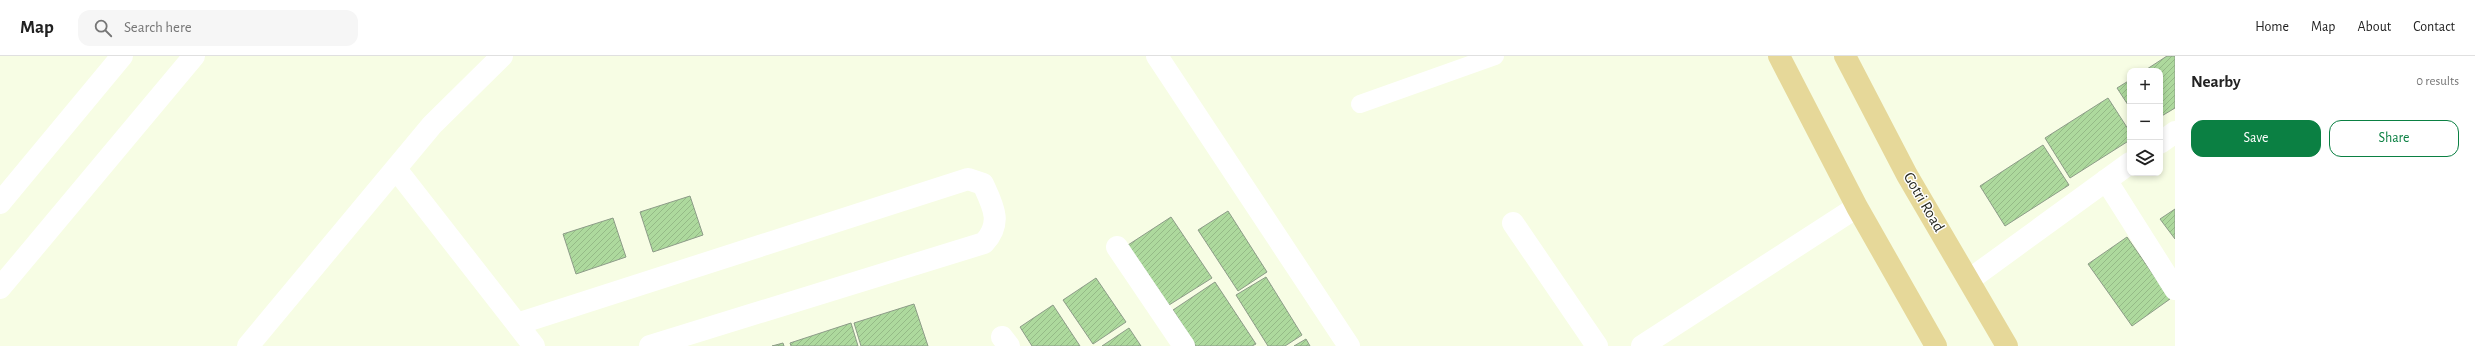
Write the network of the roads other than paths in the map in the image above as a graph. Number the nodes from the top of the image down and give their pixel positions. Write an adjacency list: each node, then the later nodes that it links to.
1 (122, 56): 14 (street)
2 (502, 56): 12 (street)
3 (1157, 56): 26 (street)
4 (1495, 56): 8 (lane)
5 (1779, 56): 15 (main road)
6 (1846, 56): 18 (main road, Gotri Road)
7 (189, 58): 19 (street)
8 (1360, 104)
9 (2175, 132): 10 (street)
10 (2163, 141)
11 (2127, 165): 13 (street)
12 (396, 169): 21 (street); 22 (street)
13 (2106, 180): 18 (street); 20 (street)
14 (0, 203)
15 (1857, 208): 28 (street); 29 (main road)
16 (1512, 223): 27 (street)
17 (1116, 247): 25 (street)
18 (1969, 280): 30 (main road, Gotri Road)
19 (0, 288)
20 (2175, 289)
21 (517, 324): 23 (street); 24 (street)
22 (248, 346)
23 (534, 346)
24 (650, 346)
25 (1184, 346)
26 (1349, 346)
27 (1597, 346)
28 (1642, 346)
29 (1936, 346)
30 (2007, 346)

